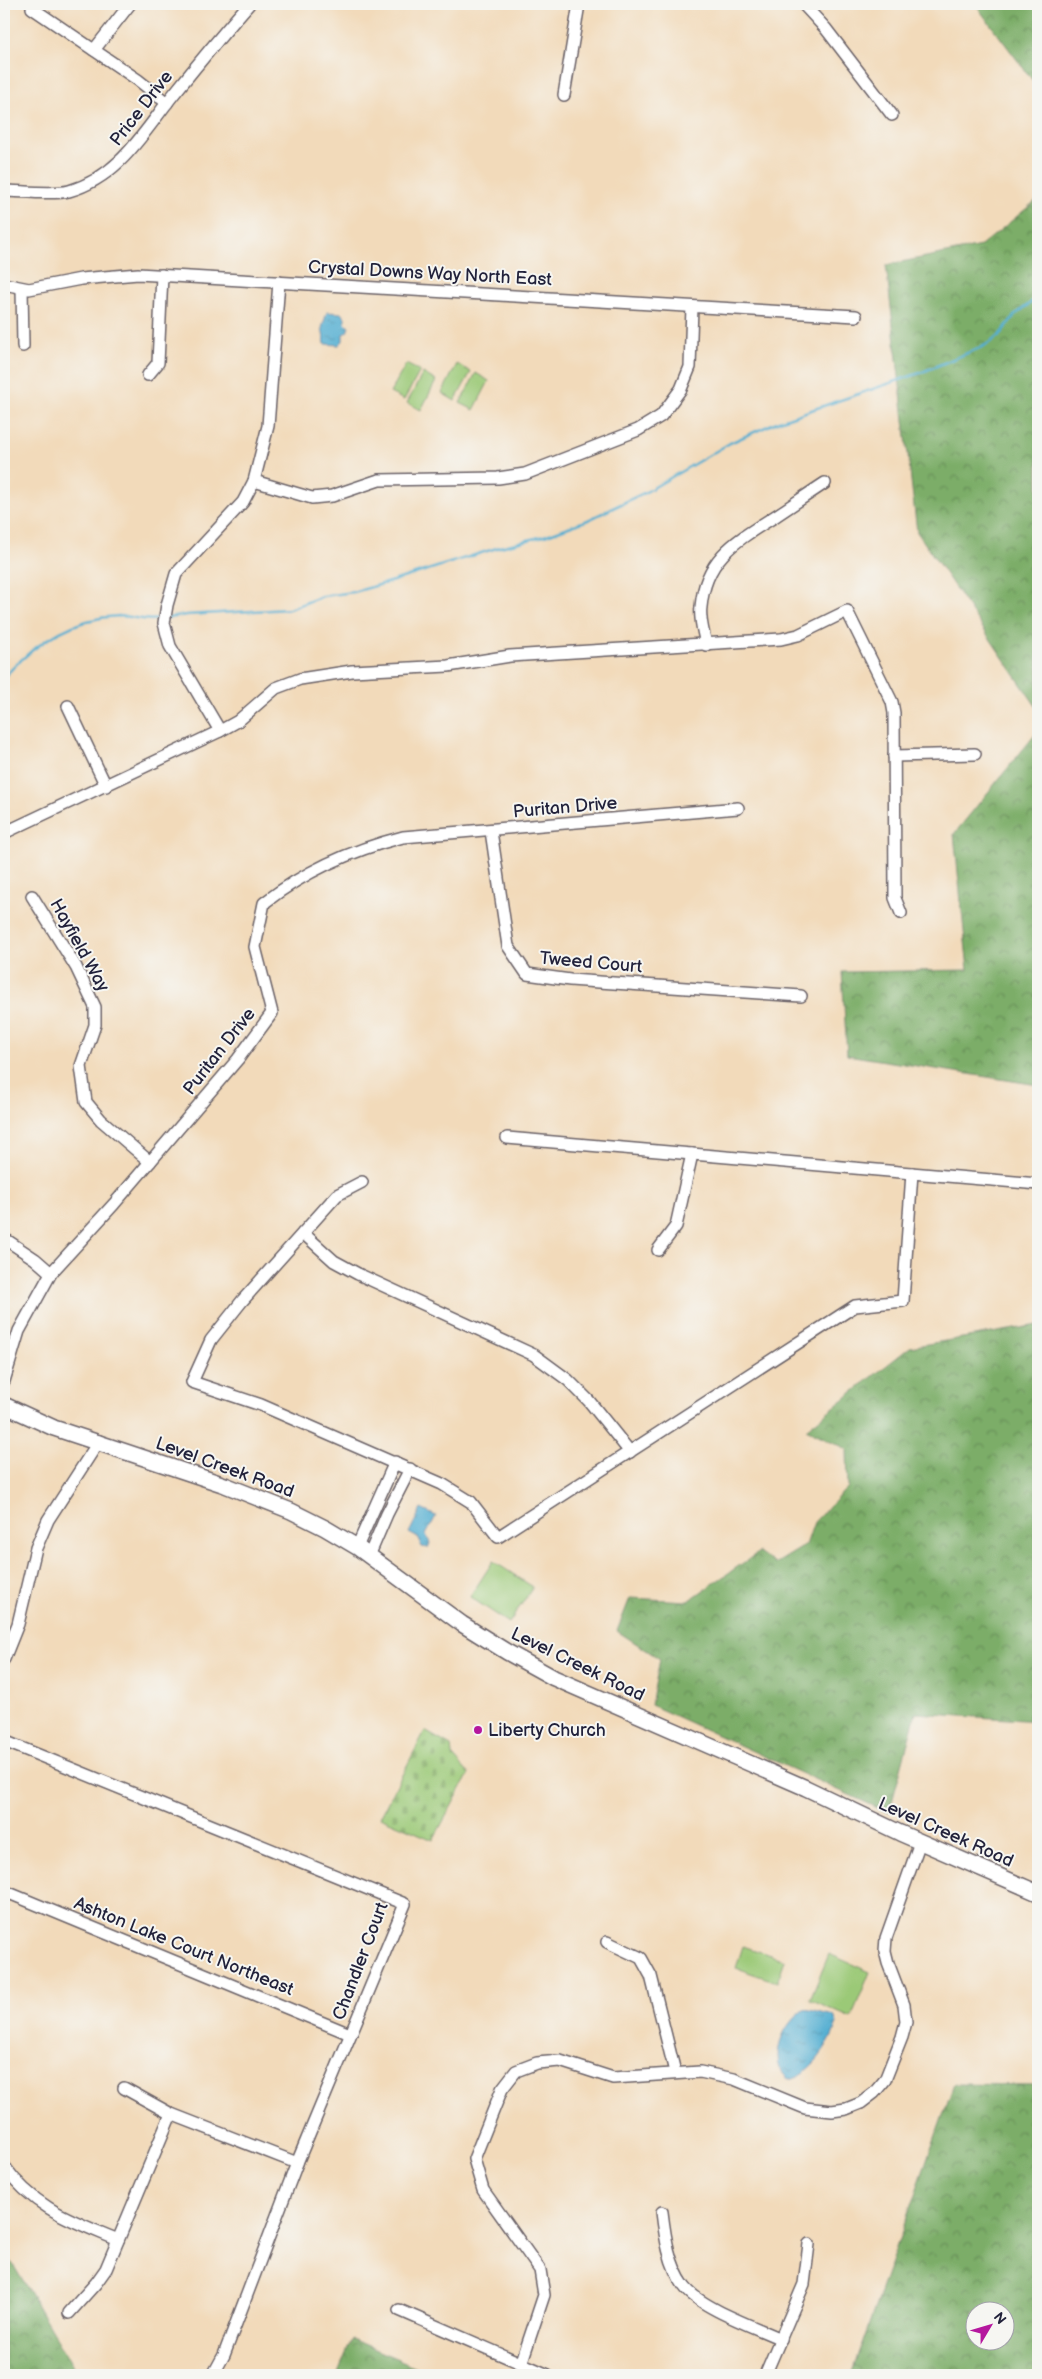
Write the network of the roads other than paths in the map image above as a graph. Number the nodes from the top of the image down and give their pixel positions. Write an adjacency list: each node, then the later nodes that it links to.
1 (130, 4): 6 (street)
2 (249, 4): 8 (street, Price Drive)
3 (579, 4): 7 (street)
4 (803, 4): 9 (street)
5 (32, 8): 6 (street)
6 (94, 50): 8 (street)
7 (564, 95)
8 (167, 103): 10 (street, Price Drive)
9 (892, 115)
10 (4, 191)
11 (162, 275): 12 (street, Crystal Downs Way North East); 14 (street, Crystal Downs Way North East); 18 (street)
12 (279, 282): 15 (street, Crystal Downs Way North East); 19 (street)
13 (4, 284): 14 (street, Crystal Downs Way North East)
14 (22, 288): 17 (street)
15 (692, 307): 16 (street, Crystal Downs Way North East); 19 (street)
16 (856, 316)
17 (23, 346)
18 (148, 375)
19 (254, 481): 23 (street)
20 (825, 483): 21 (street)
21 (706, 645): 23 (street); 25 (street)
22 (68, 706): 26 (street)
23 (220, 731): 26 (street)
24 (974, 754): 25 (street)
25 (894, 756): 31 (street)
26 (106, 786): 29 (street)
27 (738, 808): 28 (street, Puritan Drive)
28 (491, 831): 32 (street, Tweed Court); 35 (street, Puritan Drive)
29 (4, 833)
30 (32, 896): 35 (street, Hayfield Way)
31 (901, 914)
32 (801, 996)
33 (507, 1138): 34 (street)
34 (692, 1154): 36 (street); 41 (street)
35 (150, 1162): 42 (street, Puritan Drive)
36 (912, 1173): 38 (street); 46 (street)
37 (362, 1182): 39 (street)
38 (1038, 1184)
39 (303, 1233): 46 (street); 47 (street)
40 (5, 1239): 42 (street)
41 (658, 1250)
42 (51, 1272): 43 (street, Puritan Drive)
43 (4, 1381)
44 (4, 1405): 45 (street, Level Creek Road)
45 (99, 1441): 49 (street, Level Creek Road); 50 (street)
46 (630, 1452): 48 (street)
47 (395, 1462): 48 (street); 49 (street)
48 (410, 1470): 49 (street)
49 (363, 1552): 52 (street, Level Creek Road)
50 (4, 1659)
51 (4, 1741): 56 (street, Chandler Court)
52 (920, 1842): 54 (street, Level Creek Road); 57 (street)
53 (4, 1891): 56 (street, Ashton Lake Court Northeast)
54 (1038, 1893)
55 (607, 1942): 57 (street)
56 (350, 2034): 60 (street, Chandler Court)
57 (675, 2072): 68 (street)
58 (124, 2088): 59 (street)
59 (171, 2114): 60 (street); 63 (street)
60 (298, 2163): 69 (street, Chandler Court)
61 (4, 2166): 63 (street)
62 (662, 2212): 67 (street)
63 (118, 2240): 66 (street)
64 (809, 2244): 67 (street)
65 (399, 2310): 68 (street)
66 (69, 2313)
67 (781, 2339): 71 (street)
68 (522, 2364): 70 (street)
69 (213, 2375)
70 (548, 2375)
71 (765, 2375)

